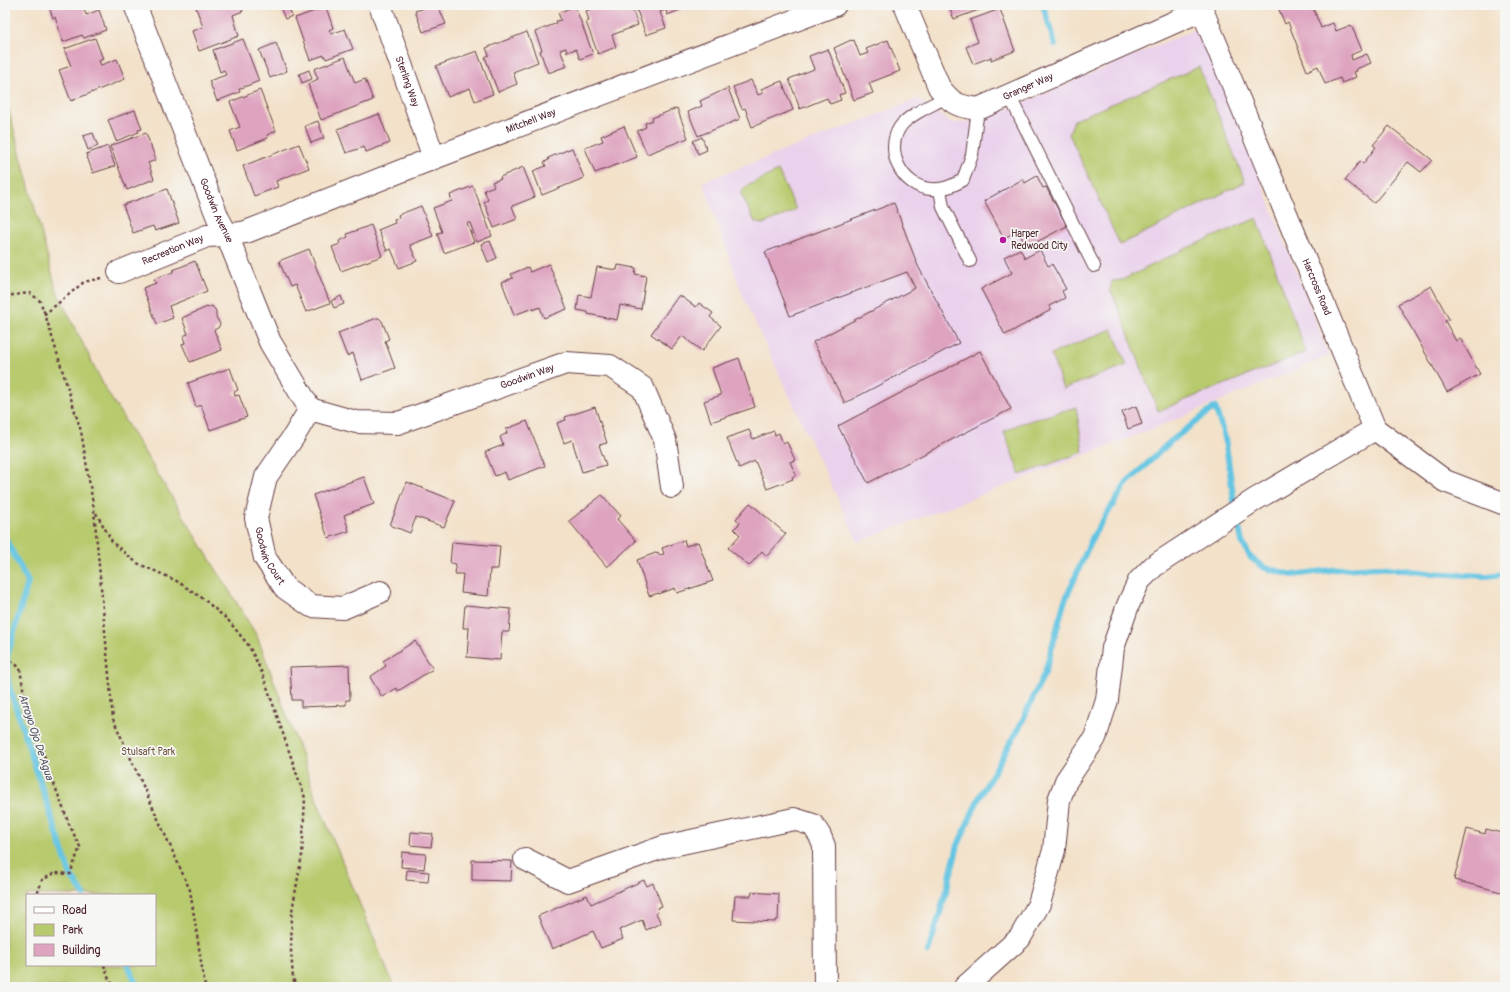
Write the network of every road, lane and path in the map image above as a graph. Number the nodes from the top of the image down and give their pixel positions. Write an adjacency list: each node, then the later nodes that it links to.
1 (135, 5): 11 (street, Goodwin Avenue)
2 (380, 5): 9 (street, Sterling Way)
3 (836, 5): 9 (street, Mitchell Way)
4 (905, 5): 7 (street)
5 (1201, 8): 6 (street, Granger Way); 18 (street, Harcross Road)
6 (1009, 95): 8 (street, Granger Way); 13 (lane)
7 (946, 97): 8 (street); 10 (lane)
8 (978, 109): 10 (lane)
9 (434, 158): 11 (street, Mitchell Way)
10 (940, 189): 12 (lane)
11 (227, 235): 14 (street, Recreation Way); 17 (street, Goodwin Avenue)
12 (970, 261)
13 (1094, 266)
14 (120, 272): 16 (path)
15 (5, 296): 16 (path)
16 (45, 314): 21 (path)
17 (310, 409): 19 (street, Goodwin Way); 22 (street, Goodwin Court)
18 (1375, 429): 20 (street); 31 (street)
19 (672, 486)
20 (1505, 504)
21 (94, 510): 28 (path); 29 (path)
22 (380, 592)
23 (5, 651): 25 (path)
24 (525, 859): 30 (street)
25 (37, 894)
26 (104, 966): 27 (path)
27 (114, 987)
28 (205, 987)
29 (296, 987)
30 (825, 987)
31 (965, 987)

